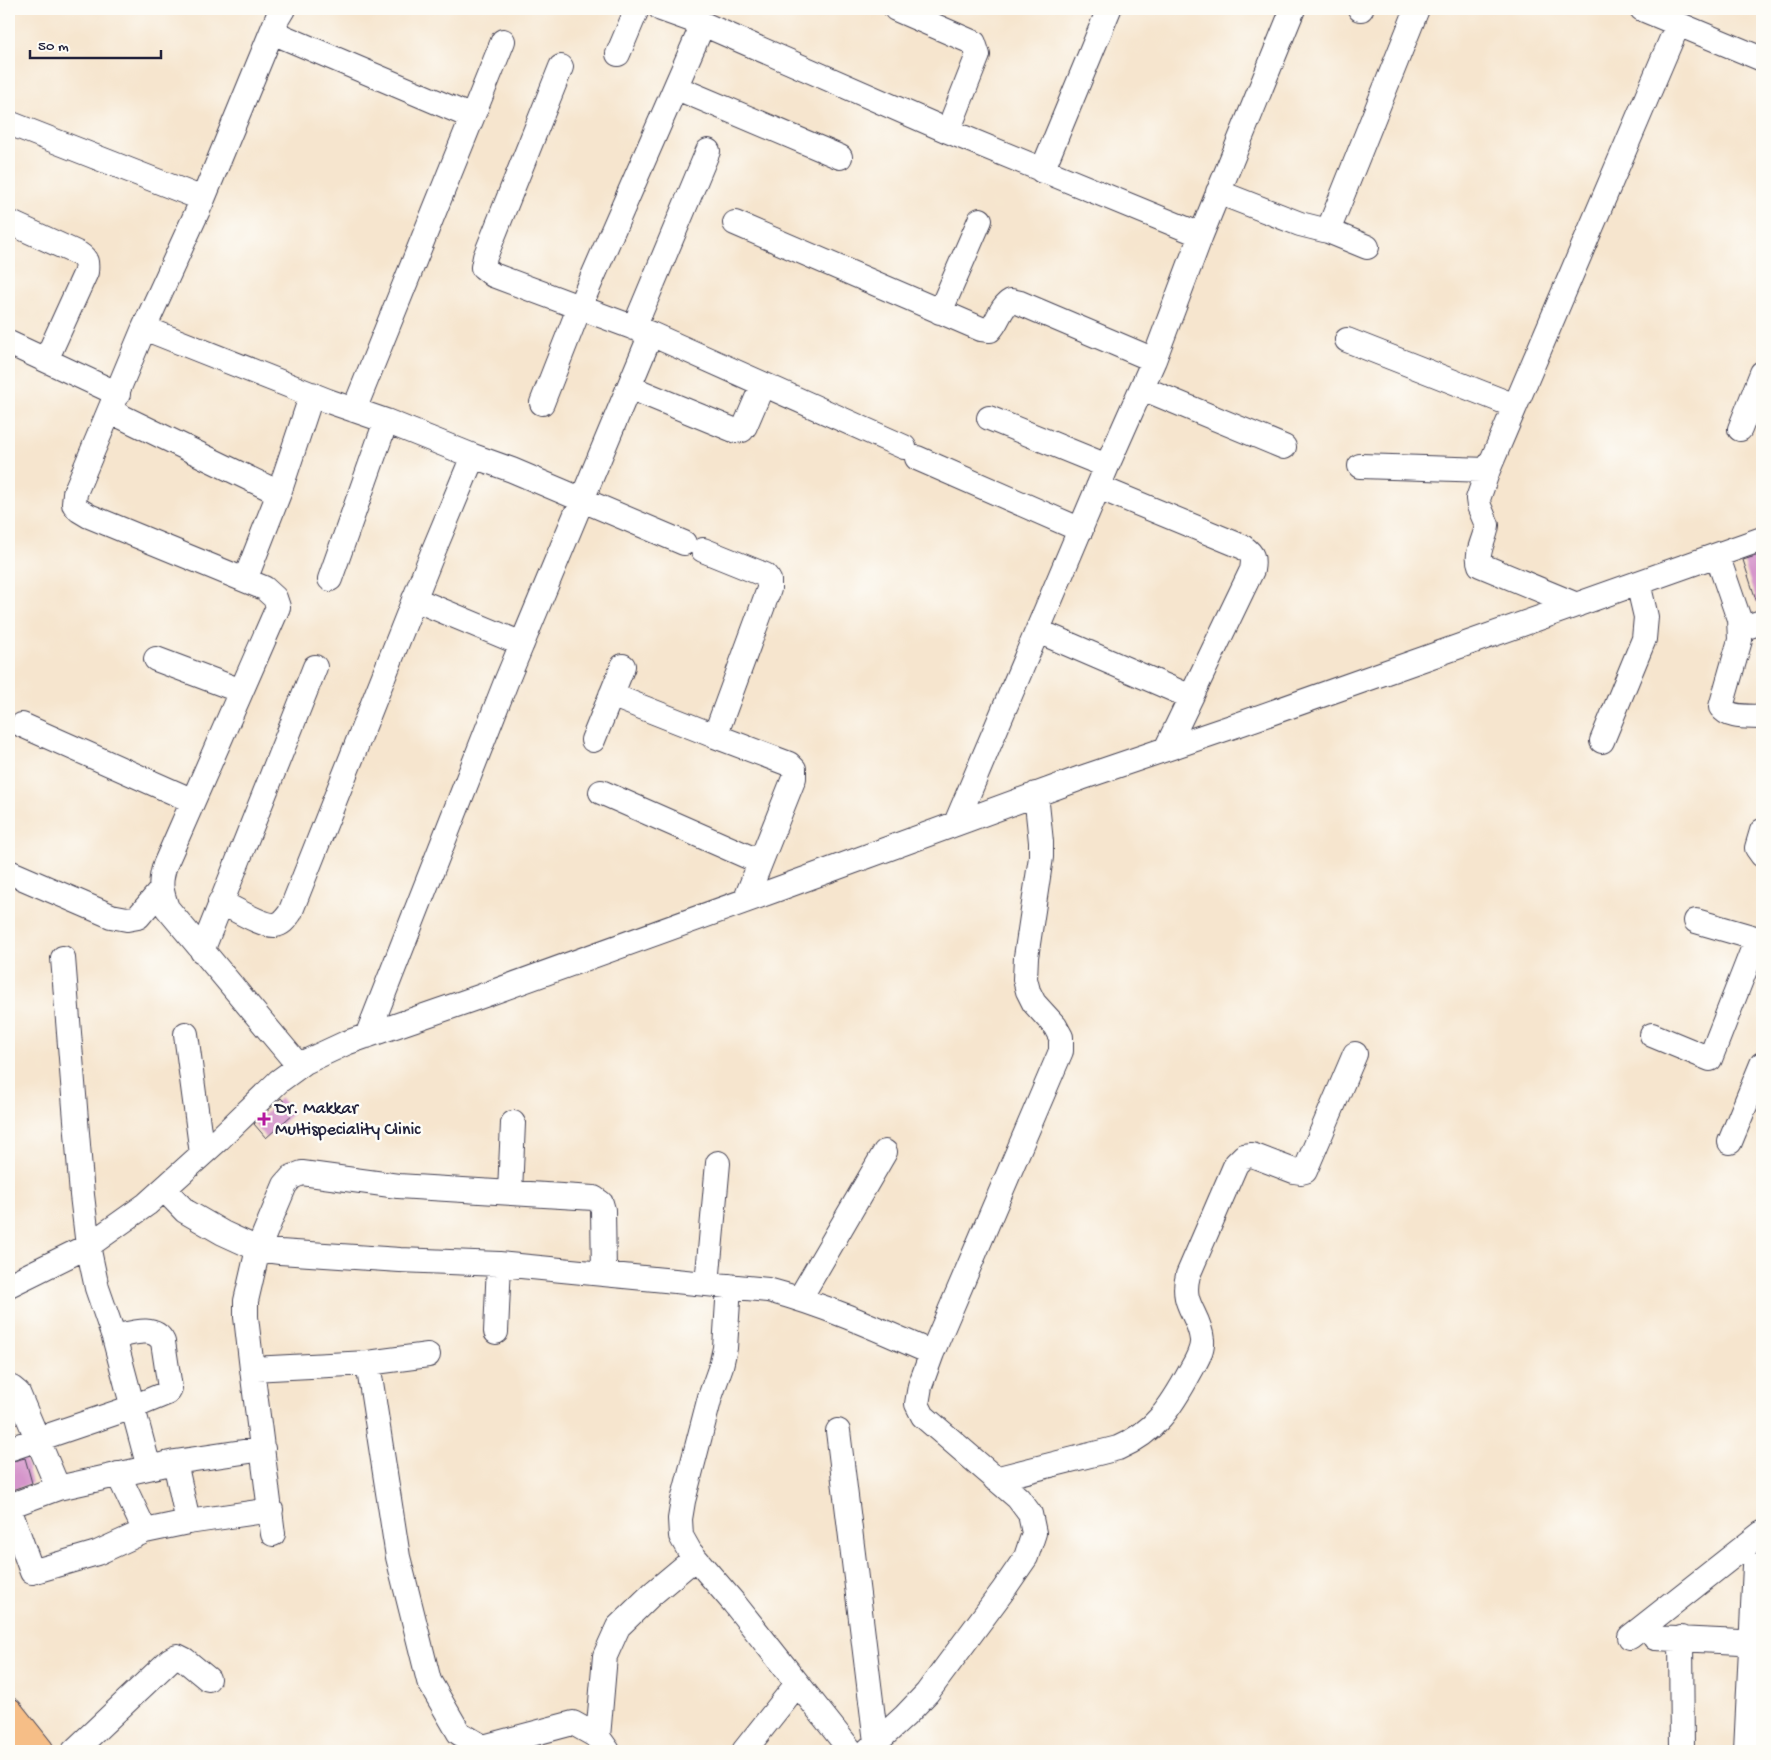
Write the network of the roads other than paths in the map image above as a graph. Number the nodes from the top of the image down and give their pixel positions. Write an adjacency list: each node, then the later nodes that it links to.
1 (283, 9): 11 (street)
2 (637, 9): 13 (street)
3 (661, 9): 9 (street)
4 (896, 9): 19 (street)
5 (1109, 9): 22 (street)
6 (1293, 9): 23 (street)
7 (1416, 9): 28 (street)
8 (1642, 9): 10 (street)
9 (703, 24): 16 (street); 19 (street)
10 (1678, 24): 14 (street); 46 (street)
11 (272, 32): 17 (street); 24 (street)
12 (503, 41): 17 (street)
13 (618, 54)
14 (1762, 60)
15 (561, 67): 31 (street)
16 (677, 88): 21 (street); 31 (street)
17 (472, 117): 47 (street)
18 (9, 123): 24 (street)
19 (948, 131): 22 (street)
20 (708, 151): 34 (street)
21 (840, 157)
22 (1042, 171): 29 (street)
23 (1218, 192): 28 (street); 29 (street)
24 (203, 200): 33 (street)
25 (980, 220): 32 (street)
26 (9, 222): 37 (street)
27 (735, 224): 32 (street)
28 (1328, 231): 30 (street)
29 (1201, 235): 38 (street)
30 (1367, 247)
31 (580, 306): 34 (street); 45 (street)
32 (940, 312): 38 (street)
33 (144, 328): 43 (street); 44 (street)
34 (642, 331): 40 (street); 41 (street)
35 (1347, 340): 46 (street)
36 (9, 343): 37 (street)
37 (46, 360): 44 (street)
38 (1154, 360): 42 (street)
39 (1762, 373): 50 (street)
40 (763, 384): 41 (street); 58 (street)
41 (628, 387): 57 (street)
42 (1142, 388): 51 (street); 55 (street)
43 (312, 394): 47 (street); 56 (street)
44 (114, 402): 56 (street); 62 (street)
45 (542, 403)
46 (1515, 406): 54 (street)
47 (354, 410): 49 (street)
48 (989, 418): 55 (street)
49 (386, 421): 52 (street); 61 (street)
50 (1740, 429)
51 (1284, 448)
52 (473, 456): 57 (street); 64 (street)
53 (1360, 466): 54 (street)
54 (1488, 470): 65 (street)
55 (1103, 477): 58 (street); 74 (street)
56 (279, 493): 62 (street)
57 (582, 501): 68 (street); 77 (street)
58 (1081, 530): 67 (street)
59 (1762, 539): 60 (street)
60 (1717, 555): 63 (street); 66 (street)
61 (330, 579)
62 (245, 580): 72 (street)
63 (1638, 583): 65 (street); 79 (street)
64 (414, 599): 68 (street); 91 (street)
65 (1577, 605): 80 (street)
66 (1751, 625): 75 (street)
67 (1038, 630): 74 (street); 84 (street)
68 (522, 644): 98 (street)
69 (156, 659): 72 (street)
70 (623, 666): 73 (street)
71 (315, 667): 91 (street)
72 (242, 691): 83 (street)
73 (611, 695): 77 (street); 78 (street)
74 (1192, 697): 80 (street)
75 (1762, 717)
76 (22, 725): 83 (street)
77 (716, 736): 87 (street)
78 (593, 740)
79 (1602, 741)
80 (1166, 749): 82 (street)
81 (601, 792): 87 (street)
82 (1036, 794): 84 (street); 118 (street)
83 (194, 801): 89 (street)
84 (956, 823): 90 (street)
85 (1762, 831): 86 (street)
86 (1762, 855)
87 (760, 862): 90 (street)
88 (9, 872): 89 (street)
89 (161, 890): 94 (street)
90 (745, 901): 98 (street)
91 (220, 902): 94 (street)
92 (1696, 921): 93 (street)
93 (1760, 939): 97 (street)
94 (202, 951): 101 (street)
95 (64, 958): 109 (street)
96 (186, 1034): 105 (street)
97 (1652, 1035)
98 (367, 1036): 101 (street)
99 (1355, 1054): 131 (street)
100 (1762, 1064): 103 (street)
101 (299, 1066): 105 (street)
102 (513, 1123): 108 (street)
103 (1730, 1142)
104 (885, 1152): 115 (street)
105 (202, 1154): 107 (street)
106 (718, 1163): 113 (street)
107 (164, 1189): 109 (street); 110 (street)
108 (510, 1192): 110 (street); 112 (street)
109 (88, 1246): 114 (street); 117 (street)
110 (258, 1249): 111 (street); 121 (street)
111 (499, 1264): 112 (street); 116 (street)
112 (604, 1273): 113 (street)
113 (718, 1284): 115 (street); 139 (street)
114 (9, 1285)
115 (800, 1298): 118 (street)
116 (496, 1332)
117 (114, 1337): 123 (street); 123 (street)
118 (932, 1353): 131 (street)
119 (428, 1355): 120 (street)
120 (368, 1363): 121 (street); 151 (street)
121 (252, 1369): 127 (street)
122 (9, 1388): 125 (street)
123 (134, 1408): 125 (street); 129 (street)
124 (838, 1431): 149 (street)
125 (37, 1440): 126 (street); 132 (street)
126 (9, 1449)
127 (263, 1449): 128 (street); 134 (street)
128 (175, 1462): 129 (street); 135 (street)
129 (149, 1468): 130 (street)
130 (118, 1474): 132 (street); 136 (street)
131 (995, 1479): 149 (street)
132 (58, 1488): 133 (street)
133 (9, 1507): 136 (street)
134 (271, 1510): 135 (street); 138 (street)
135 (188, 1522): 136 (street)
136 (145, 1531)
137 (1762, 1533): 141 (street)
138 (273, 1534)
139 (695, 1558): 146 (street); 148 (street)
140 (1755, 1566): 144 (street)
141 (1630, 1637)
142 (1656, 1638): 143 (street)
143 (1682, 1638): 144 (street); 155 (street)
144 (1756, 1643): 156 (street)
145 (208, 1679): 152 (street)
146 (797, 1684): 153 (street); 154 (street)
147 (10, 1717): 150 (highway)
148 (603, 1744): 151 (street)
149 (872, 1747)
150 (23, 1748)
151 (482, 1749)
152 (74, 1751)
153 (744, 1751)
154 (851, 1751)
155 (1682, 1751)
156 (1746, 1751)

